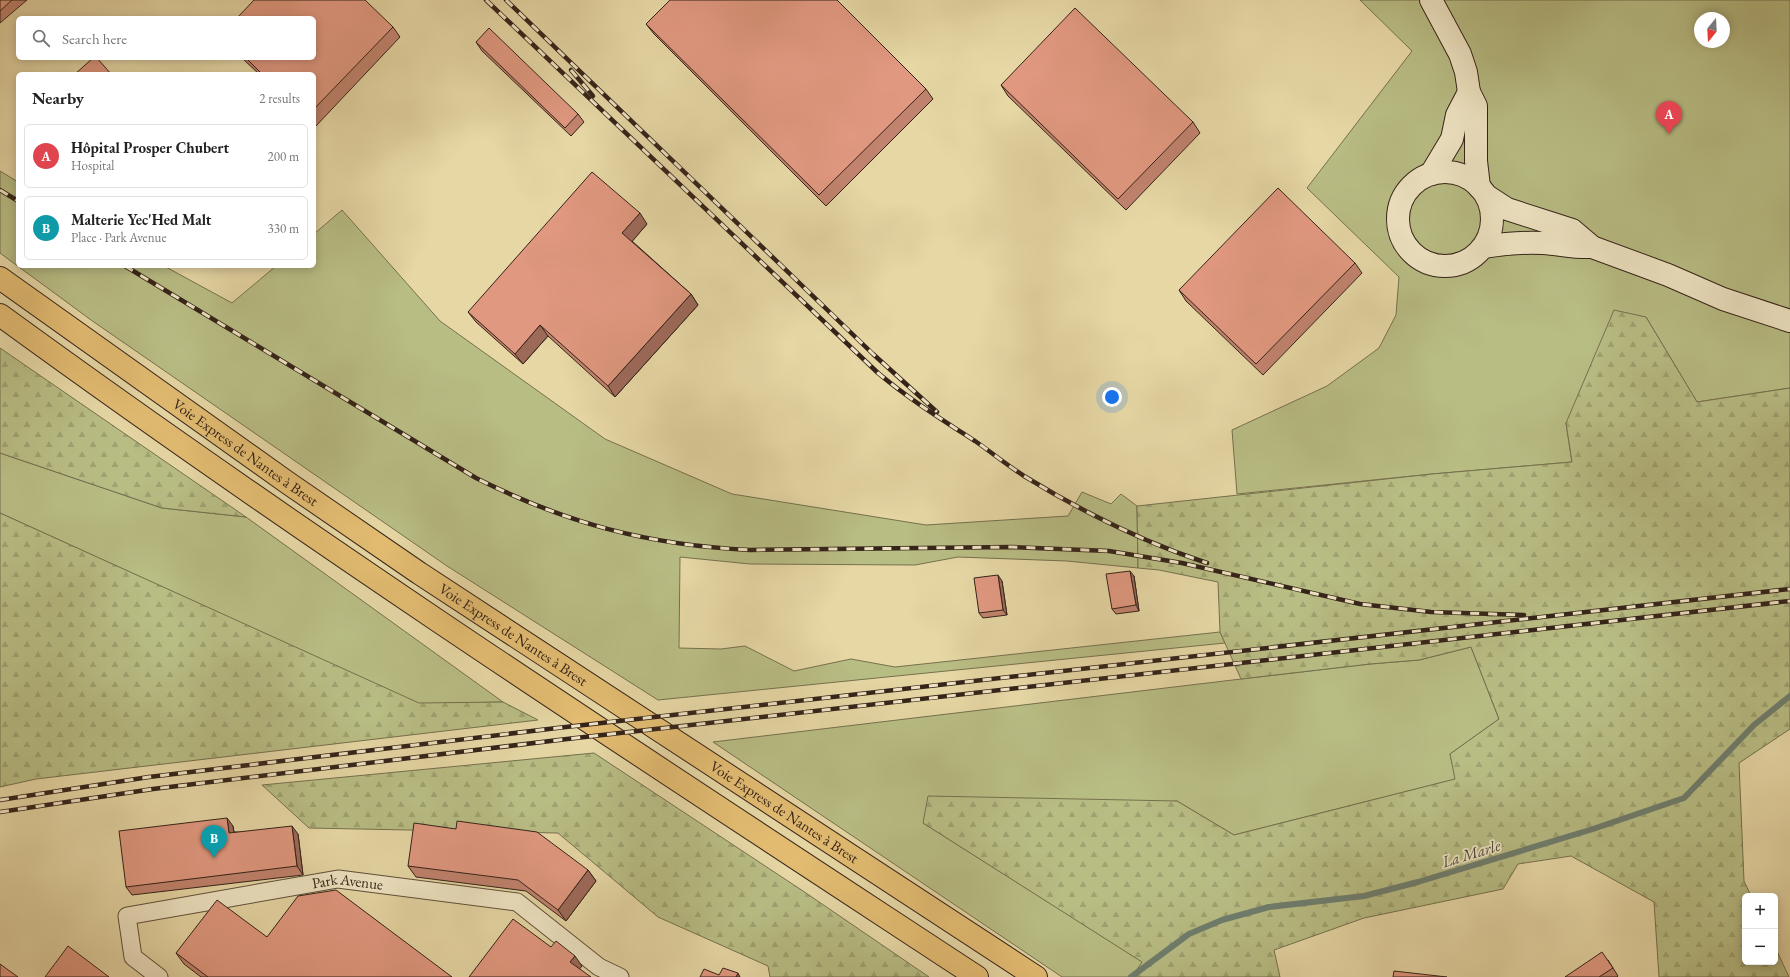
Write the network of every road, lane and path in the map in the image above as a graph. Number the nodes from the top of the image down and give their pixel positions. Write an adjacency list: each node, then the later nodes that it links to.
1 (1430, 0): 2 (street)
2 (1469, 92): 3 (street); 4 (street)
3 (1431, 174): 4 (street); 5 (street)
4 (1483, 191): 5 (street); 6 (street)
5 (1484, 247): 6 (street)
6 (1592, 247): 9 (street)
7 (0, 278): 13 (highway, Voie Express de Nantes à Brest)
8 (0, 315): 12 (highway, Voie Express de Nantes à Brest)
9 (1790, 321)
10 (159, 977): 11 (street, Park Avenue)
11 (620, 977)
12 (977, 977)
13 (1036, 977)

